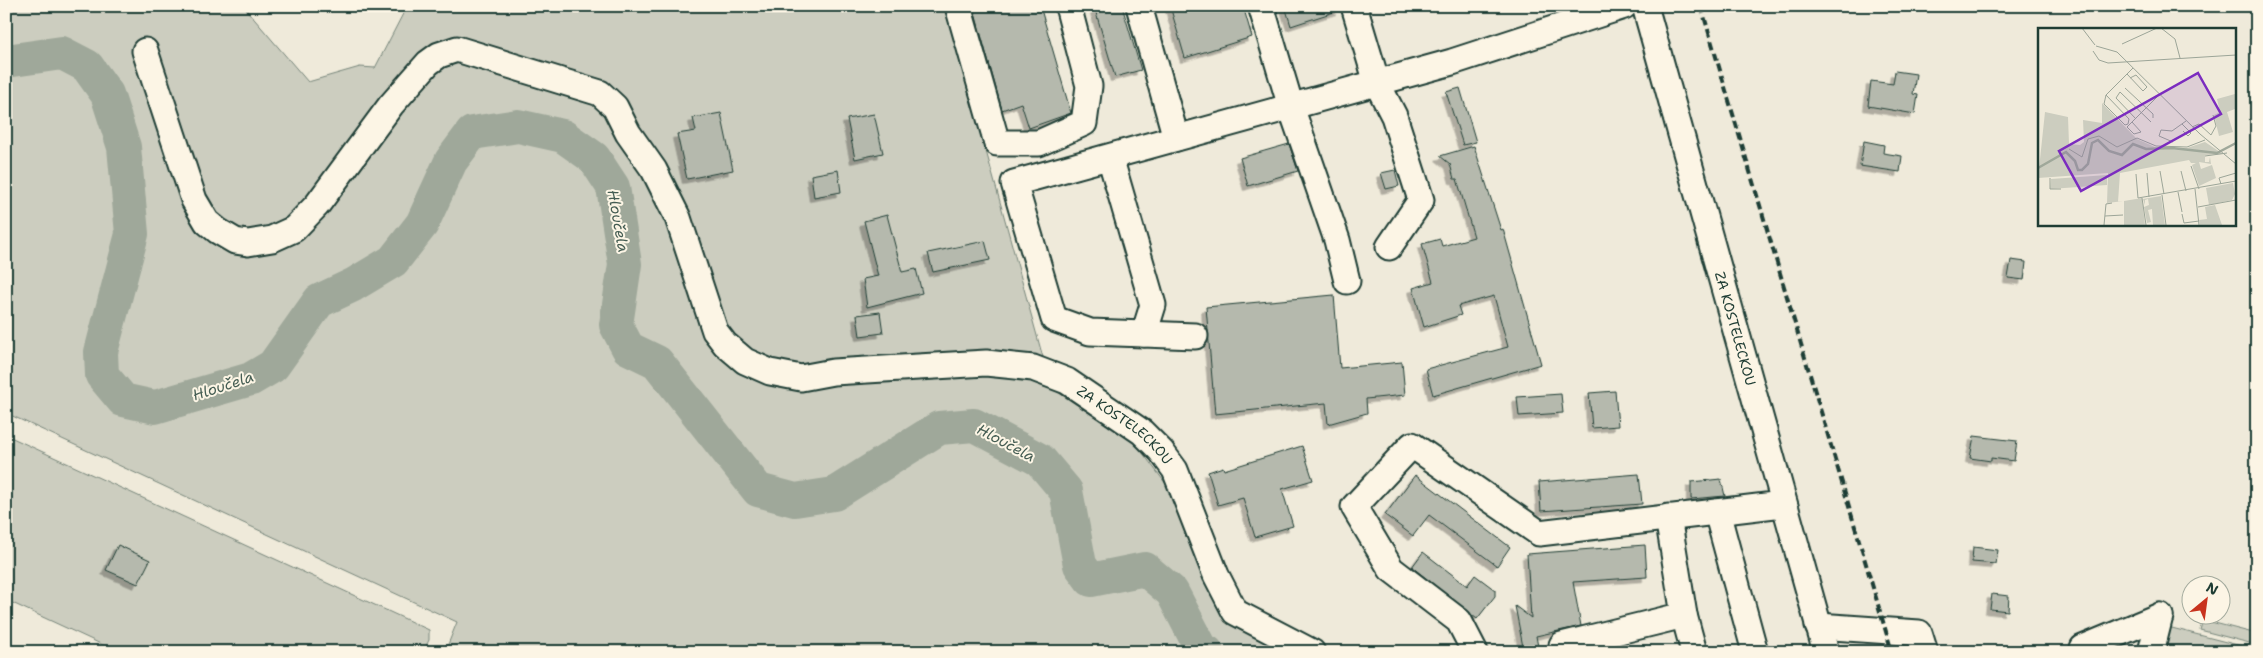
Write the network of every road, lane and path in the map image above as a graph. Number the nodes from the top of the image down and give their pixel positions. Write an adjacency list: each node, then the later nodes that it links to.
1 (958, 6): 2 (street)
2 (1068, 6)
3 (1139, 6): 11 (street)
4 (1261, 6): 10 (street)
5 (1354, 6): 9 (street)
6 (1624, 6): 9 (street)
7 (1645, 6): 17 (street, ZA KOSTELECKOU)
8 (146, 51): 24 (street, ZA KOSTELECKOU)
9 (1377, 83): 10 (street); 13 (street)
10 (1292, 107): 11 (street); 14 (street)
11 (1176, 138): 12 (street)
12 (1110, 157): 15 (street); 15 (street)
13 (1389, 247)
14 (1347, 281)
15 (1144, 334): 16 (street)
16 (1195, 336)
17 (1783, 504): 18 (street); 21 (street, ZA KOSTELECKOU)
18 (1717, 512): 19 (street); 27 (street)
19 (1668, 518): 20 (street); 25 (street)
20 (1684, 615): 22 (street); 26 (street)
21 (1818, 626): 28 (street, ZA KOSTELECKOU); 29 (street)
22 (1562, 645)
23 (2083, 648): 30 (street)
24 (1312, 652)
25 (1475, 652)
26 (1694, 652)
27 (1755, 652)
28 (1826, 652)
29 (1925, 652)
30 (2151, 652)

